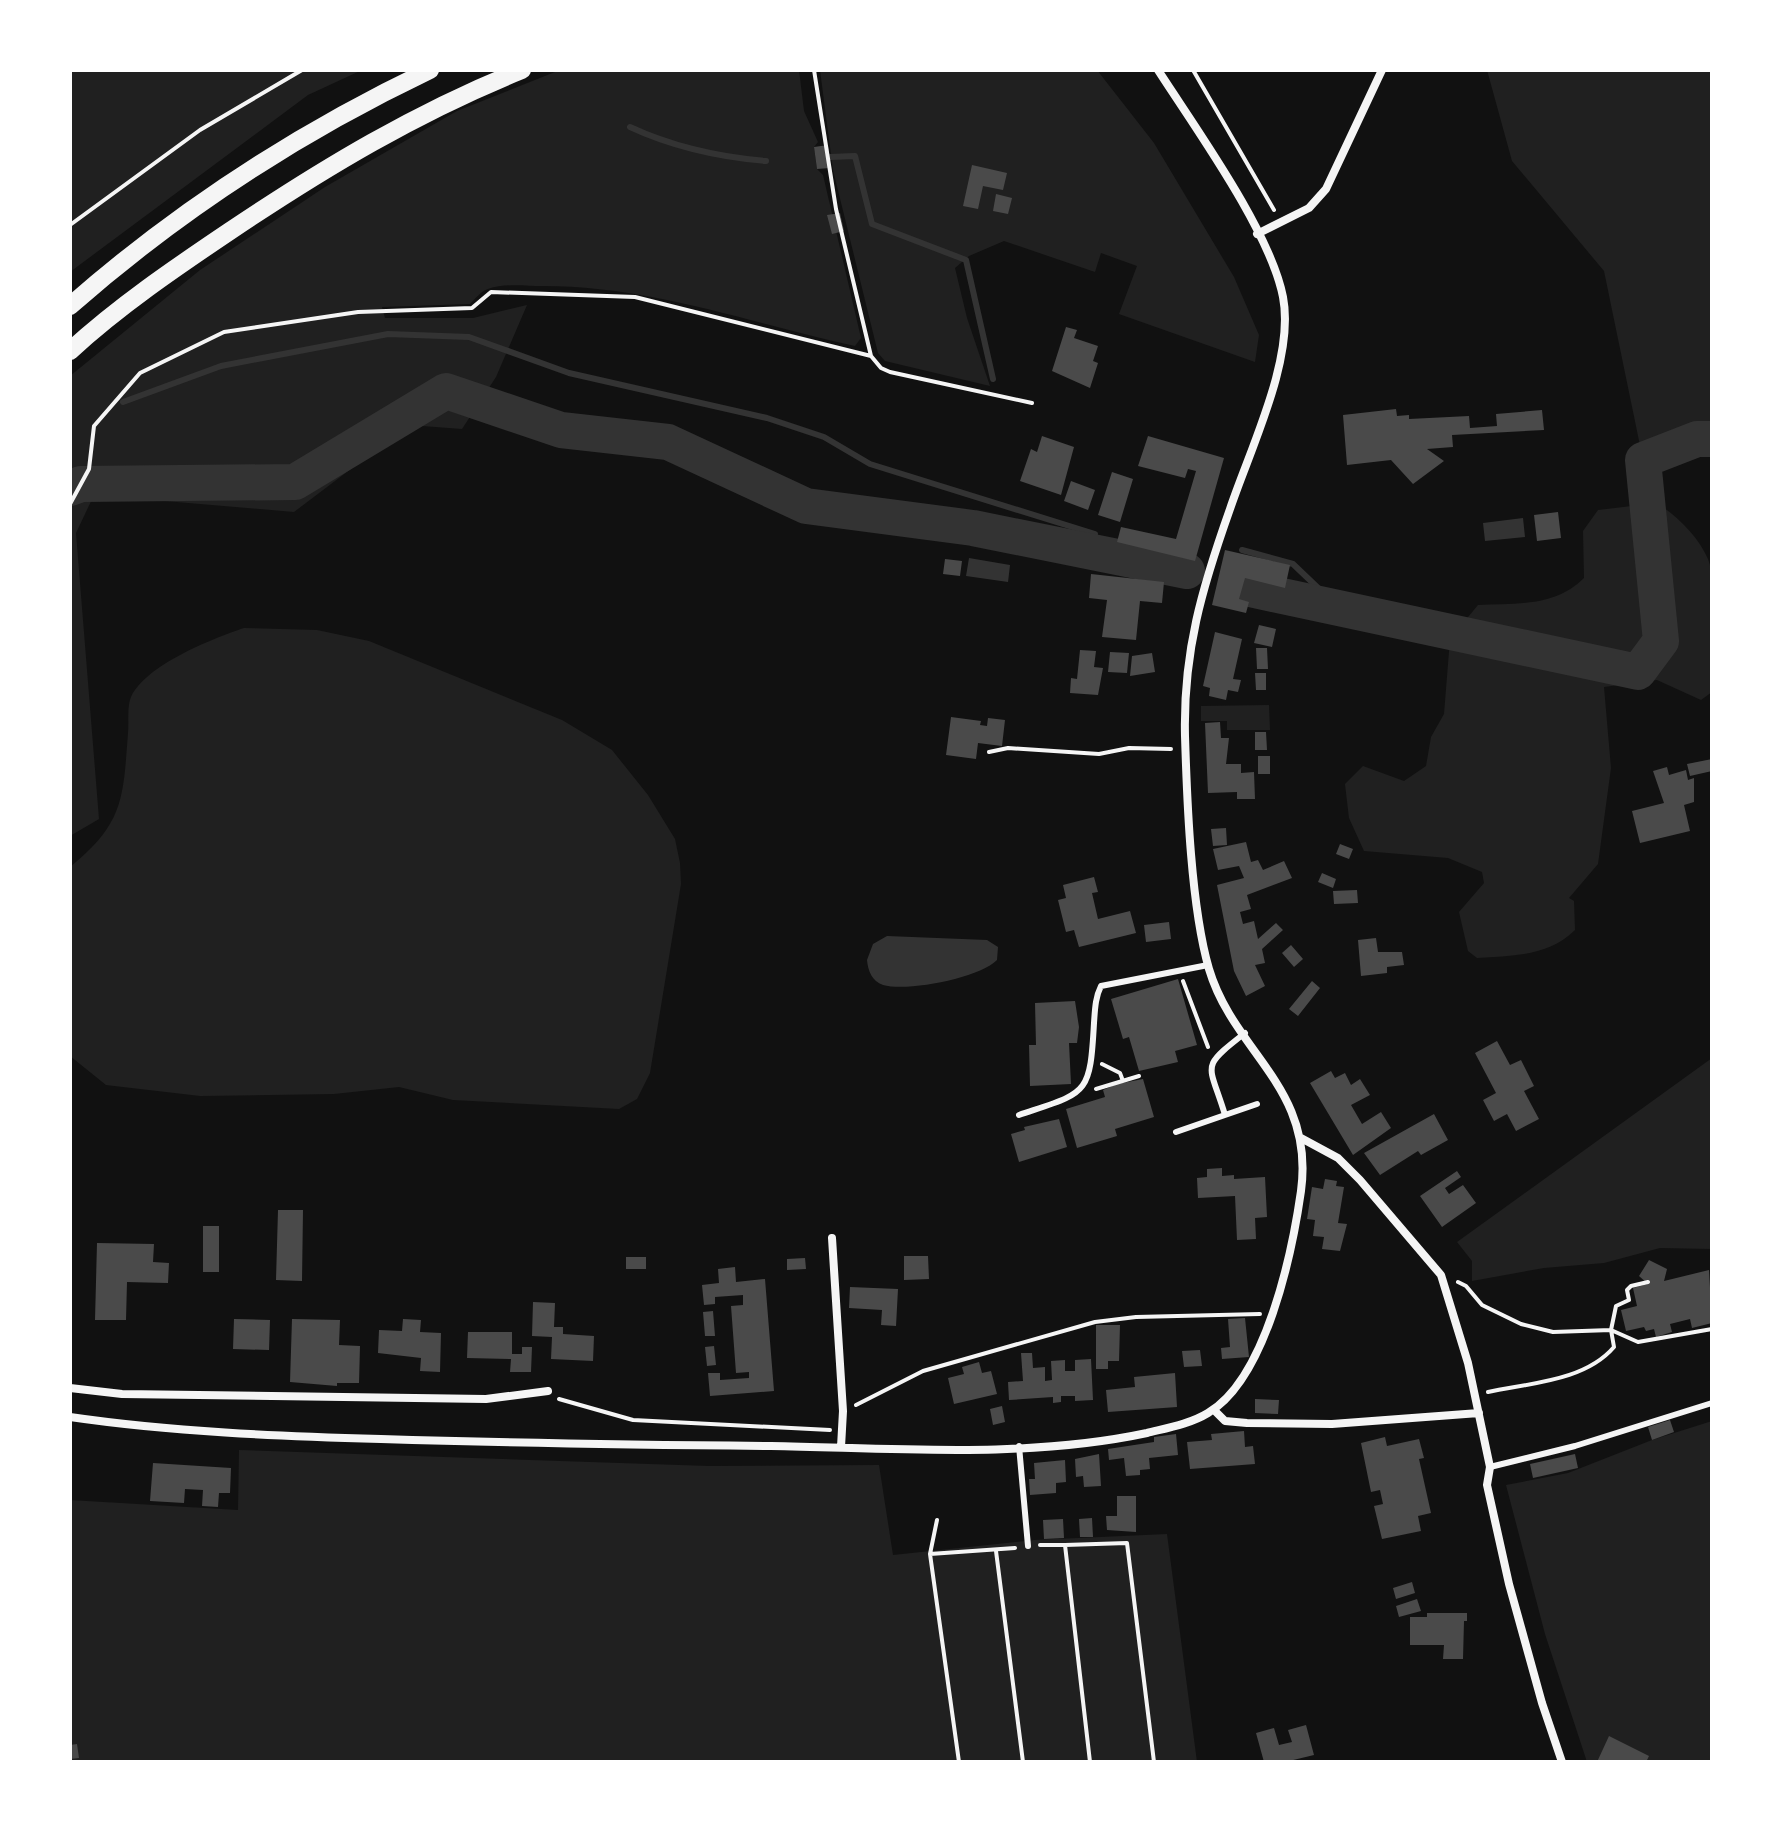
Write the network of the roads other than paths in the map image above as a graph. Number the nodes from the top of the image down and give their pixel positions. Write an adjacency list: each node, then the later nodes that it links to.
1 (430, 70): 6 (highway)
2 (522, 70): 7 (highway)
3 (1158, 70): 5 (street)
4 (1382, 70): 5 (street)
5 (1257, 234): 8 (street)
6 (70, 306)
7 (70, 351)
8 (1208, 965): 9 (street); 11 (lane)
9 (1245, 1033): 12 (lane); 14 (street)
10 (1257, 1104): 12 (lane)
11 (1019, 1115)
12 (1225, 1115): 13 (lane)
13 (1176, 1132)
14 (1301, 1138): 19 (street); 20 (street)
15 (832, 1238): 23 (street)
16 (70, 1388): 17 (street)
17 (548, 1391)
18 (1712, 1403): 24 (lane)
19 (1214, 1410): 20 (street); 22 (street)
20 (1479, 1413): 24 (street)
21 (70, 1417): 23 (street)
22 (1019, 1446): 23 (street); 25 (lane)
23 (841, 1447)
24 (1490, 1467): 26 (street)
25 (1028, 1546)
26 (1562, 1762)

